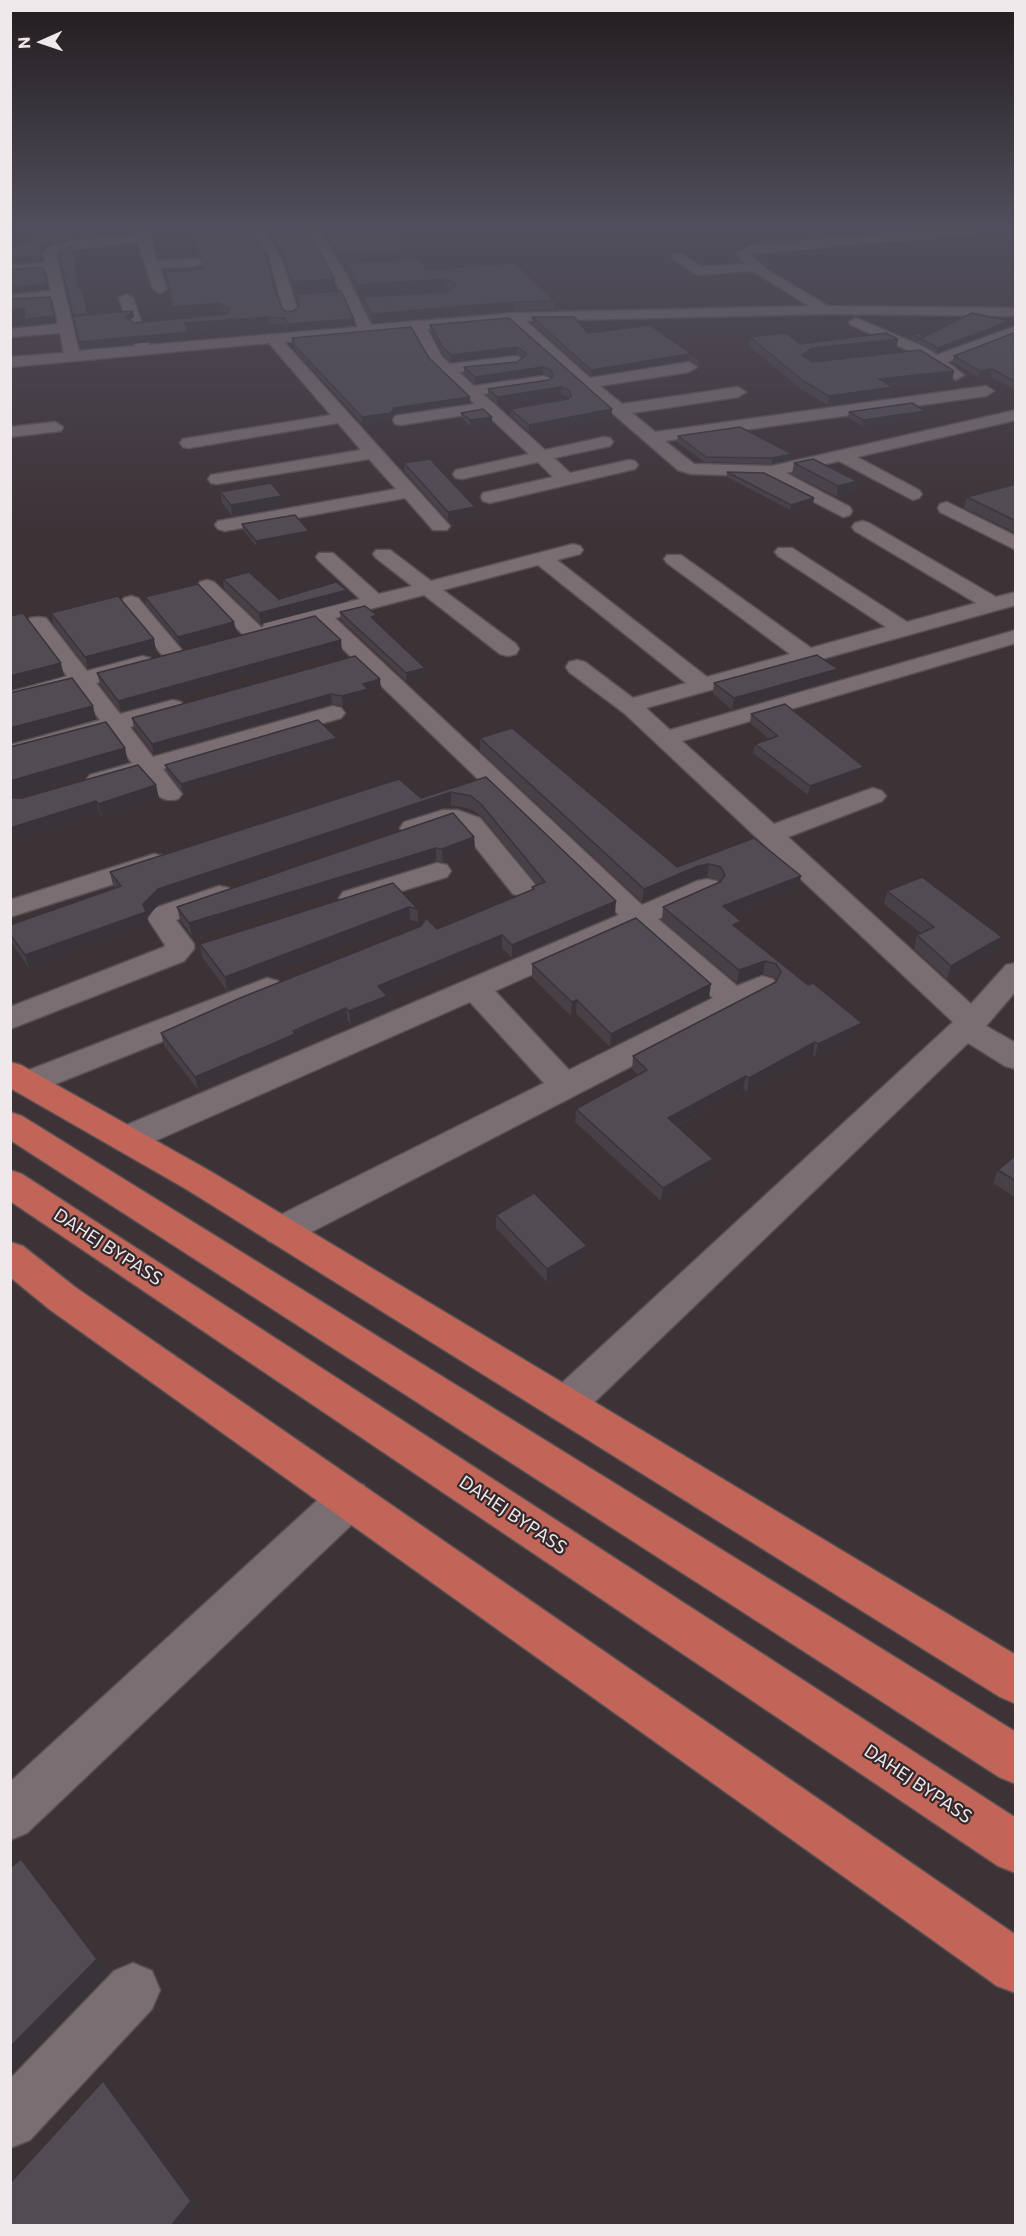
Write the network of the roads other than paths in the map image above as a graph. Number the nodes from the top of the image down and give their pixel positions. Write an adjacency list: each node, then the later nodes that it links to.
1 (68, 334): 21 (street)
2 (142, 334): 15 (street)
3 (328, 334): 11 (street)
4 (419, 334): 13 (street)
5 (525, 334): 9 (street)
6 (529, 334): 29 (street)
7 (884, 334): 14 (street)
8 (925, 335): 14 (street)
9 (506, 336)
10 (1011, 336): 19 (street)
11 (273, 339): 15 (street); 18 (street)
12 (449, 341): 13 (street)
13 (420, 343): 27 (street)
14 (906, 344): 17 (street)
15 (144, 351): 21 (street)
16 (309, 351): 18 (street)
17 (922, 352): 20 (street); 23 (street)
18 (285, 353): 39 (street)
19 (953, 354): 23 (street); 25 (street)
20 (890, 355)
21 (73, 357): 24 (street)
22 (517, 361): 27 (street)
23 (936, 361): 30 (street)
24 (10, 362)
25 (971, 365)
26 (689, 367): 29 (street)
27 (447, 369): 32 (street)
28 (543, 381): 32 (street)
29 (586, 382): 38 (street)
30 (991, 383): 34 (street); 36 (street)
31 (885, 387): 34 (street)
32 (470, 391): 37 (street)
33 (738, 392): 38 (street)
34 (903, 401): 43 (street)
35 (515, 408): 37 (street)
36 (1014, 408): 47 (street)
37 (490, 409): 40 (street); 48 (street)
38 (618, 410): 43 (street)
39 (341, 418): 45 (street); 46 (street)
40 (401, 420)
41 (55, 427): 42 (street)
42 (10, 432)
43 (651, 438): 50 (street)
44 (604, 442): 48 (street)
45 (189, 443)
46 (373, 453): 52 (street); 54 (street)
47 (841, 455): 50 (street); 55 (street)
48 (540, 456): 51 (street); 53 (street)
49 (629, 465): 53 (street)
50 (768, 471): 58 (street)
51 (462, 474)
52 (218, 479)
53 (566, 479): 56 (street)
54 (409, 492): 59 (street); 60 (street)
55 (913, 494)
56 (490, 497)
57 (947, 508): 62 (street)
58 (843, 511)
59 (225, 525)
60 (440, 526)
61 (862, 527): 72 (street)
62 (1016, 544)
63 (573, 550): 67 (street)
64 (785, 552): 76 (street)
65 (383, 554): 70 (street)
66 (326, 557): 71 (street)
67 (542, 558): 70 (street); 86 (street)
68 (674, 559): 83 (street)
69 (207, 586): 77 (street)
70 (429, 587): 71 (street); 81 (street)
71 (374, 601): 74 (street)
72 (1004, 601): 76 (street)
73 (132, 603): 82 (street)
74 (319, 615): 77 (street); 107 (street)
75 (38, 623): 85 (street)
76 (903, 629): 83 (street)
77 (254, 633): 79 (street)
78 (1016, 636): 92 (street)
79 (231, 639)
80 (196, 648): 82 (street)
81 (508, 649)
82 (173, 654): 85 (street)
83 (806, 655): 86 (street)
84 (577, 667): 89 (street)
85 (81, 679): 87 (street); 91 (street)
86 (701, 684): 89 (street)
87 (15, 692)
88 (193, 701): 91 (street)
89 (632, 708): 92 (street)
90 (333, 712): 94 (street)
91 (114, 723): 93 (street); 94 (street)
92 (664, 739): 99 (street)
93 (10, 753)
94 (148, 767): 95 (street); 96 (street)
95 (82, 785)
96 (169, 794)
97 (873, 796): 99 (street)
98 (394, 834): 104 (street)
99 (769, 835): 114 (street)
100 (180, 853): 106 (street)
101 (437, 871): 105 (street)
102 (707, 887): 107 (street)
103 (238, 888): 109 (street)
104 (524, 888)
105 (327, 906)
106 (10, 909)
107 (637, 916): 112 (street); 117 (street)
108 (207, 944): 109 (street)
109 (174, 954): 113 (street)
110 (1016, 972): 114 (street)
111 (291, 978): 116 (street)
112 (474, 987): 117 (street); 119 (street)
113 (10, 1019)
114 (969, 1025): 115 (street); 123 (street)
115 (1016, 1058)
116 (19, 1078): 119 (highway)
117 (565, 1086): 121 (street)
118 (10, 1124): 126 (highway)
119 (127, 1139): 121 (highway)
120 (10, 1183): 128 (highway, DAHEJ BYPASS)
121 (281, 1230): 123 (highway)
122 (10, 1256): 124 (highway)
123 (565, 1405): 125 (highway)
124 (349, 1499): 127 (street); 129 (highway)
125 (1016, 1681)
126 (1016, 1760)
127 (10, 1816)
128 (1016, 1848)
129 (1016, 1966)
130 (133, 1990): 131 (street)
131 (10, 2120)

